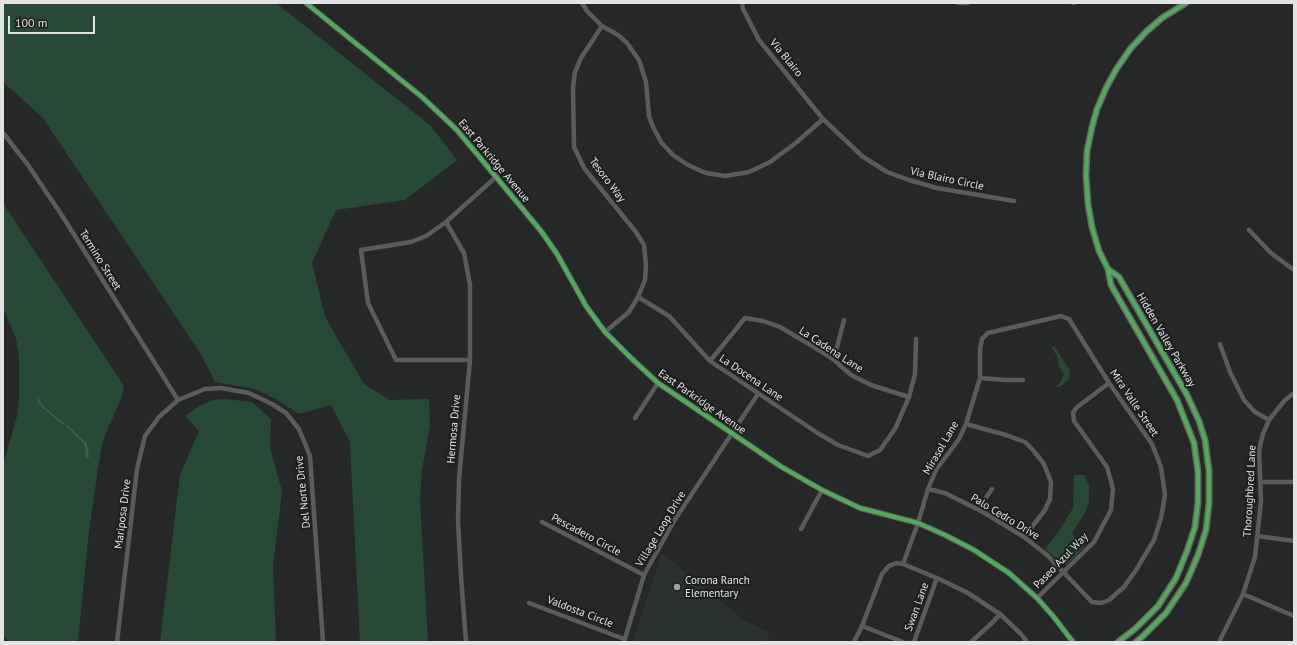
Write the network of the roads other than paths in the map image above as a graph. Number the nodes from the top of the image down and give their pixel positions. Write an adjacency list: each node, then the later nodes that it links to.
1 (306, 3): 10 (main road, East Parkridge Avenue)
2 (582, 3): 7 (street)
3 (742, 3): 8 (street, Via Blairo)
4 (958, 3): 5 (street)
5 (968, 3)
6 (1186, 3): 14 (main road, Hidden Valley Parkway)
7 (602, 26): 8 (street); 16 (street, Tesoro Way)
8 (823, 119): 11 (street, Via Blairo Circle)
9 (3, 133): 32 (street, Termino Street)
10 (497, 176): 12 (street); 19 (main road, East Parkridge Avenue)
11 (1014, 201)
12 (446, 222): 23 (street, Hermosa Drive); 23 (street)
13 (1249, 230): 15 (street)
14 (1108, 269): 70 (main road, Hidden Valley Parkway); 71 (main road, Hidden Valley Parkway)
15 (1294, 270)
16 (638, 297): 19 (street, Tesoro Way); 24 (street, La Docena Lane)
17 (1069, 319): 25 (street, Mirasol Lane); 28 (street, Mira Valle Street)
18 (844, 320): 22 (street)
19 (605, 332): 27 (main road, East Parkridge Avenue)
20 (916, 339): 31 (street)
21 (1220, 344): 34 (street)
22 (833, 359): 24 (street, La Cadena Lane); 31 (street, La Cadena Lane)
23 (470, 360): 63 (street, Hermosa Drive)
24 (710, 362): 30 (street, La Docena Lane)
25 (980, 378): 26 (street); 35 (street, Mirasol Lane)
26 (1023, 380)
27 (658, 383): 33 (street); 36 (main road, East Parkridge Avenue)
28 (1109, 383): 50 (street, Paseo Azul Way); 56 (street, Mira Valle Street)
29 (1294, 393): 34 (street, Thoroughbred Lane)
30 (758, 394): 31 (street, La Docena Lane); 36 (street, Village Loop Drive)
31 (909, 397)
32 (178, 400): 61 (street, Mariposa Drive); 62 (street, Del Norte Drive)
33 (635, 418)
34 (1269, 420): 37 (street, Thoroughbred Lane)
35 (966, 424): 39 (street, Mirasol Lane); 47 (street)
36 (732, 434): 41 (main road, East Parkridge Avenue); 51 (street, Village Loop Drive)
37 (1261, 482): 38 (street); 46 (street, Thoroughbred Lane)
38 (1294, 482)
39 (928, 489): 42 (street, Palo Cedro Drive); 44 (street, Mirasol Lane)
40 (992, 489): 42 (street)
41 (822, 490): 44 (main road, East Parkridge Avenue); 45 (street)
42 (983, 512): 47 (street, Palo Cedro Drive)
43 (542, 522): 51 (street, Pescadero Circle)
44 (918, 523): 49 (street, Mirasol Lane); 54 (main road, East Parkridge Avenue)
45 (802, 529)
46 (1258, 536): 48 (street); 53 (street, Thoroughbred Lane)
47 (1024, 537): 50 (street, Palo Cedro Drive)
48 (1294, 541)
49 (903, 564): 52 (street); 59 (street)
50 (1063, 573): 54 (street, Paseo Azul Way); 56 (street, Palo Cedro Drive)
51 (644, 575): 60 (street, Village Loop Drive)
52 (937, 578): 57 (street); 66 (street, Swan Lane)
53 (1244, 594): 58 (street); 72 (street, Thoroughbred Lane)
54 (1037, 598): 69 (main road, East Parkridge Avenue)
55 (528, 603): 60 (street, Valdosta Circle)
56 (1101, 603)
57 (1000, 614): 67 (street); 68 (street)
58 (1294, 616)
59 (862, 626): 64 (street); 65 (street)
60 (624, 640)
61 (117, 642)
62 (323, 642)
63 (466, 642)
64 (854, 642)
65 (903, 642)
66 (914, 642)
67 (971, 642)
68 (1028, 642)
69 (1073, 642)
70 (1118, 642)
71 (1136, 642)
72 (1219, 642)

